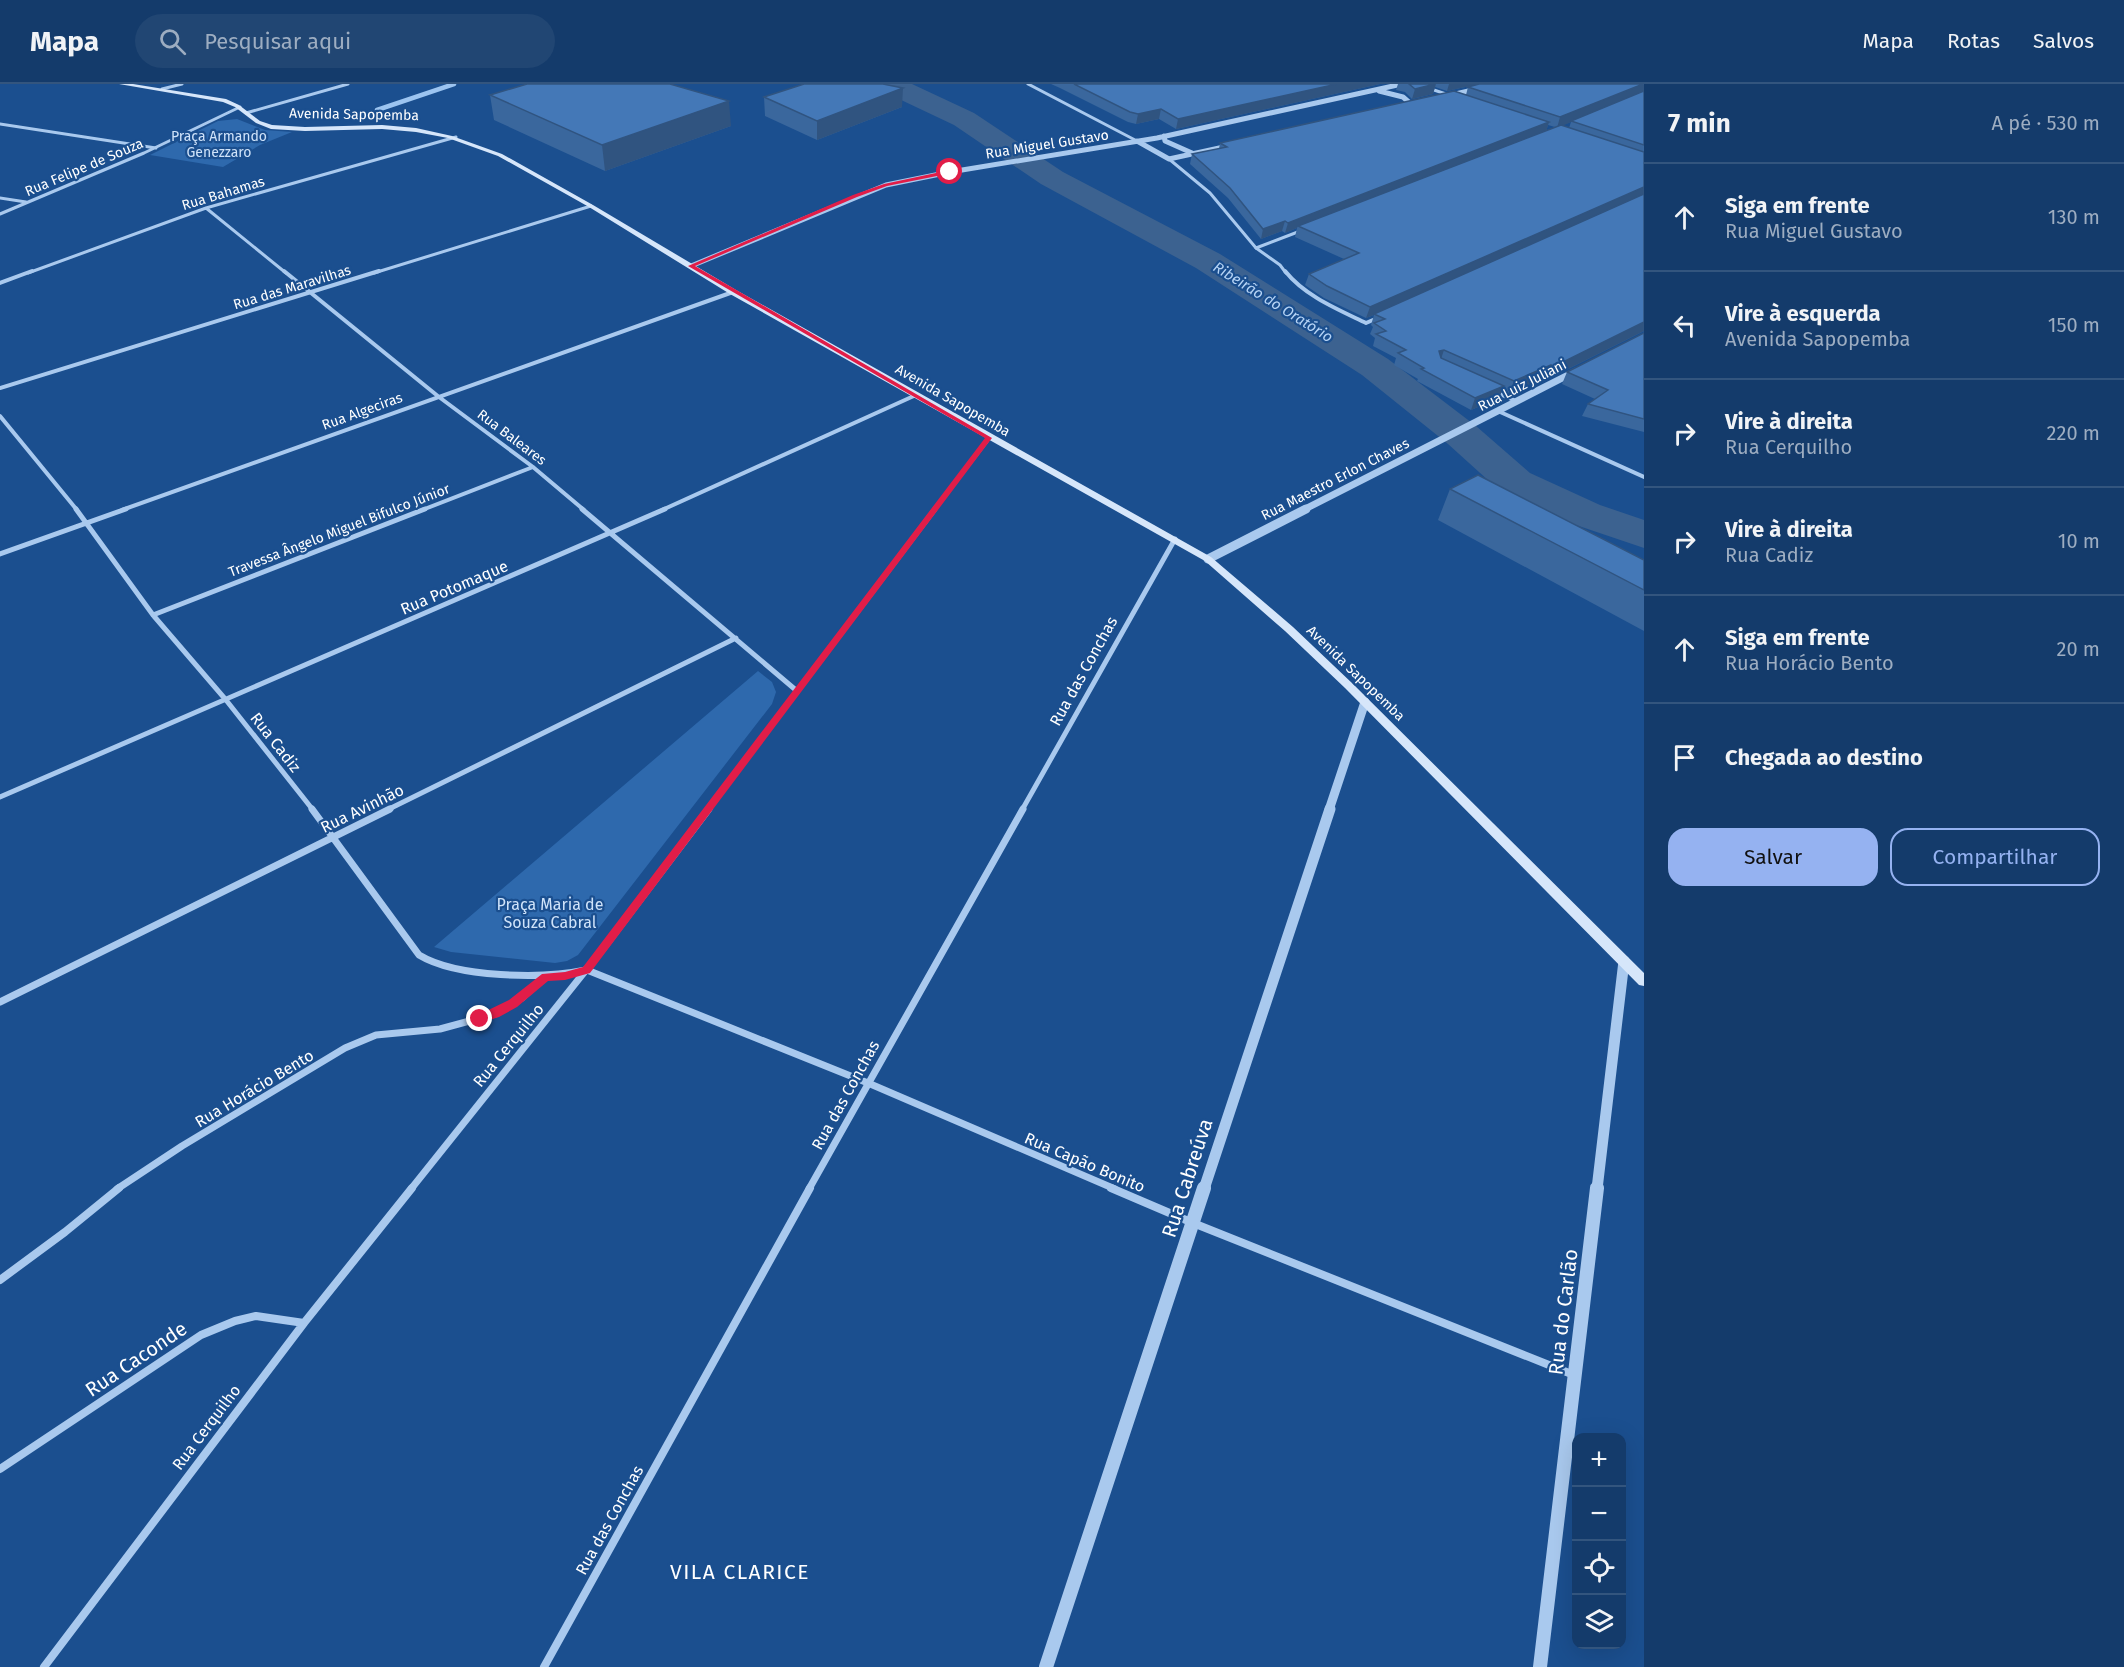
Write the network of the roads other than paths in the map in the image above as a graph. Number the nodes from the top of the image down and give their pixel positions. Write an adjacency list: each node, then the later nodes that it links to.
1 (122, 84): 10 (main road, Avenida Sapopemba)
2 (182, 84): 10 (street)
3 (348, 84): 19 (street)
4 (1028, 84): 23 (street)
5 (1402, 84): 11 (street, Rua Miguel Gustavo)
6 (1416, 84): 12 (street)
7 (1498, 84): 9 (street)
8 (1461, 85): 9 (street)
9 (1482, 88): 12 (street)
10 (162, 89): 17 (main road, Avenida Sapopemba)
11 (1374, 90): 16 (street); 21 (street, Rua Miguel Gustavo)
12 (1450, 95): 13 (street); 14 (street)
13 (1440, 98)
14 (1460, 99)
15 (1420, 102): 16 (street)
16 (1411, 104): 18 (street)
17 (240, 107): 19 (main road, Avenida Sapopemba); 25 (street, Rua Felipe de Souza)
18 (1399, 107)
19 (246, 112): 22 (main road, Avenida Sapopemba)
20 (0, 124): 25 (street)
21 (1164, 136): 23 (street, Rua Miguel Gustavo); 26 (street)
22 (456, 137): 30 (main road, Avenida Sapopemba); 31 (street, Rua Bahamas)
23 (1137, 141): 27 (street); 35 (street, Rua Miguel Gustavo)
24 (1241, 143): 26 (street)
25 (156, 148): 29 (street, Rua Felipe de Souza)
26 (1196, 153): 27 (street)
27 (1169, 159): 34 (street)
28 (0, 198): 29 (street)
29 (27, 203): 32 (street, Rua Felipe de Souza)
30 (591, 206): 35 (main road, Avenida Sapopemba); 37 (street, Rua das Maravilhas)
31 (206, 208): 36 (street, Rua Bahamas); 37 (street, Rua Baleares)
32 (0, 214)
33 (1312, 227): 34 (street)
34 (1256, 248): 40 (street)
35 (691, 266): 38 (main road, Avenida Sapopemba)
36 (0, 283)
37 (310, 292): 42 (street, Rua das Maravilhas); 45 (street, Rua Baleares)
38 (733, 292): 44 (main road, Avenida Sapopemba); 45 (street, Rua Algeciras)
39 (1373, 320): 40 (street)
40 (1366, 322)
41 (1582, 368): 46 (street, Rua Luiz Juliani)
42 (0, 388)
43 (1487, 388): 46 (street)
44 (916, 395): 50 (main road, Avenida Sapopemba); 54 (street, Rua Potomaque)
45 (439, 397): 51 (street, Rua Baleares); 53 (street, Rua Algeciras)
46 (1516, 401): 47 (street, Rua Luiz Juliani)
47 (1498, 411): 49 (street, Rua Luiz Juliani); 52 (street)
48 (0, 416): 53 (street, Rua Cadiz)
49 (1475, 423): 57 (street, Rua Maestro Erlon Chaves)
50 (989, 438): 55 (main road, Avenida Sapopemba); 60 (street, Rua Cerquilho)
51 (533, 467): 54 (street, Rua Baleares); 58 (street, Travessa Ângelo Miguel Bifulco Júnior)
52 (1644, 477)
53 (87, 523): 56 (street, Rua Algeciras); 58 (street, Rua Cadiz)
54 (612, 533): 59 (street, Rua Baleares); 61 (street, Rua Potomaque)
55 (1175, 539): 57 (main road, Avenida Sapopemba); 70 (street, Rua das Conchas)
56 (0, 554)
57 (1208, 559): 62 (main road, Avenida Sapopemba)
58 (153, 615): 61 (street, Rua Cadiz)
59 (736, 639): 60 (street, Rua Baleares); 64 (street, Rua Avinhão)
60 (798, 691): 66 (street, Rua Cerquilho)
61 (226, 700): 63 (street, Rua Potomaque); 64 (street, Rua Cadiz)
62 (1365, 702): 65 (main road, Avenida Sapopemba); 71 (street, Rua Cabreúva)
63 (0, 797)
64 (334, 837): 67 (street, Rua Cadiz); 69 (street, Rua Avinhão)
65 (1624, 961): 68 (main road, Avenida Sapopemba); 74 (street, Rua do Carlão)
66 (587, 970): 67 (street, Rua Cadiz); 70 (street, Rua Capão Bonito); 73 (street, Rua Cerquilho)
67 (546, 976): 72 (street, Rua Horácio Bento)
68 (1644, 981)
69 (0, 1002)
70 (868, 1083): 71 (street, Rua Capão Bonito); 77 (street, Rua das Conchas)
71 (1193, 1223): 74 (street, Rua Capão Bonito); 78 (street, Rua Cabreúva)
72 (0, 1280)
73 (304, 1323): 75 (street, Rua Caconde); 76 (street, Rua Cerquilho)
74 (1575, 1375): 79 (street, Rua do Carlão)
75 (0, 1469)
76 (44, 1667)
77 (544, 1667)
78 (1046, 1667)
79 (1540, 1667)

